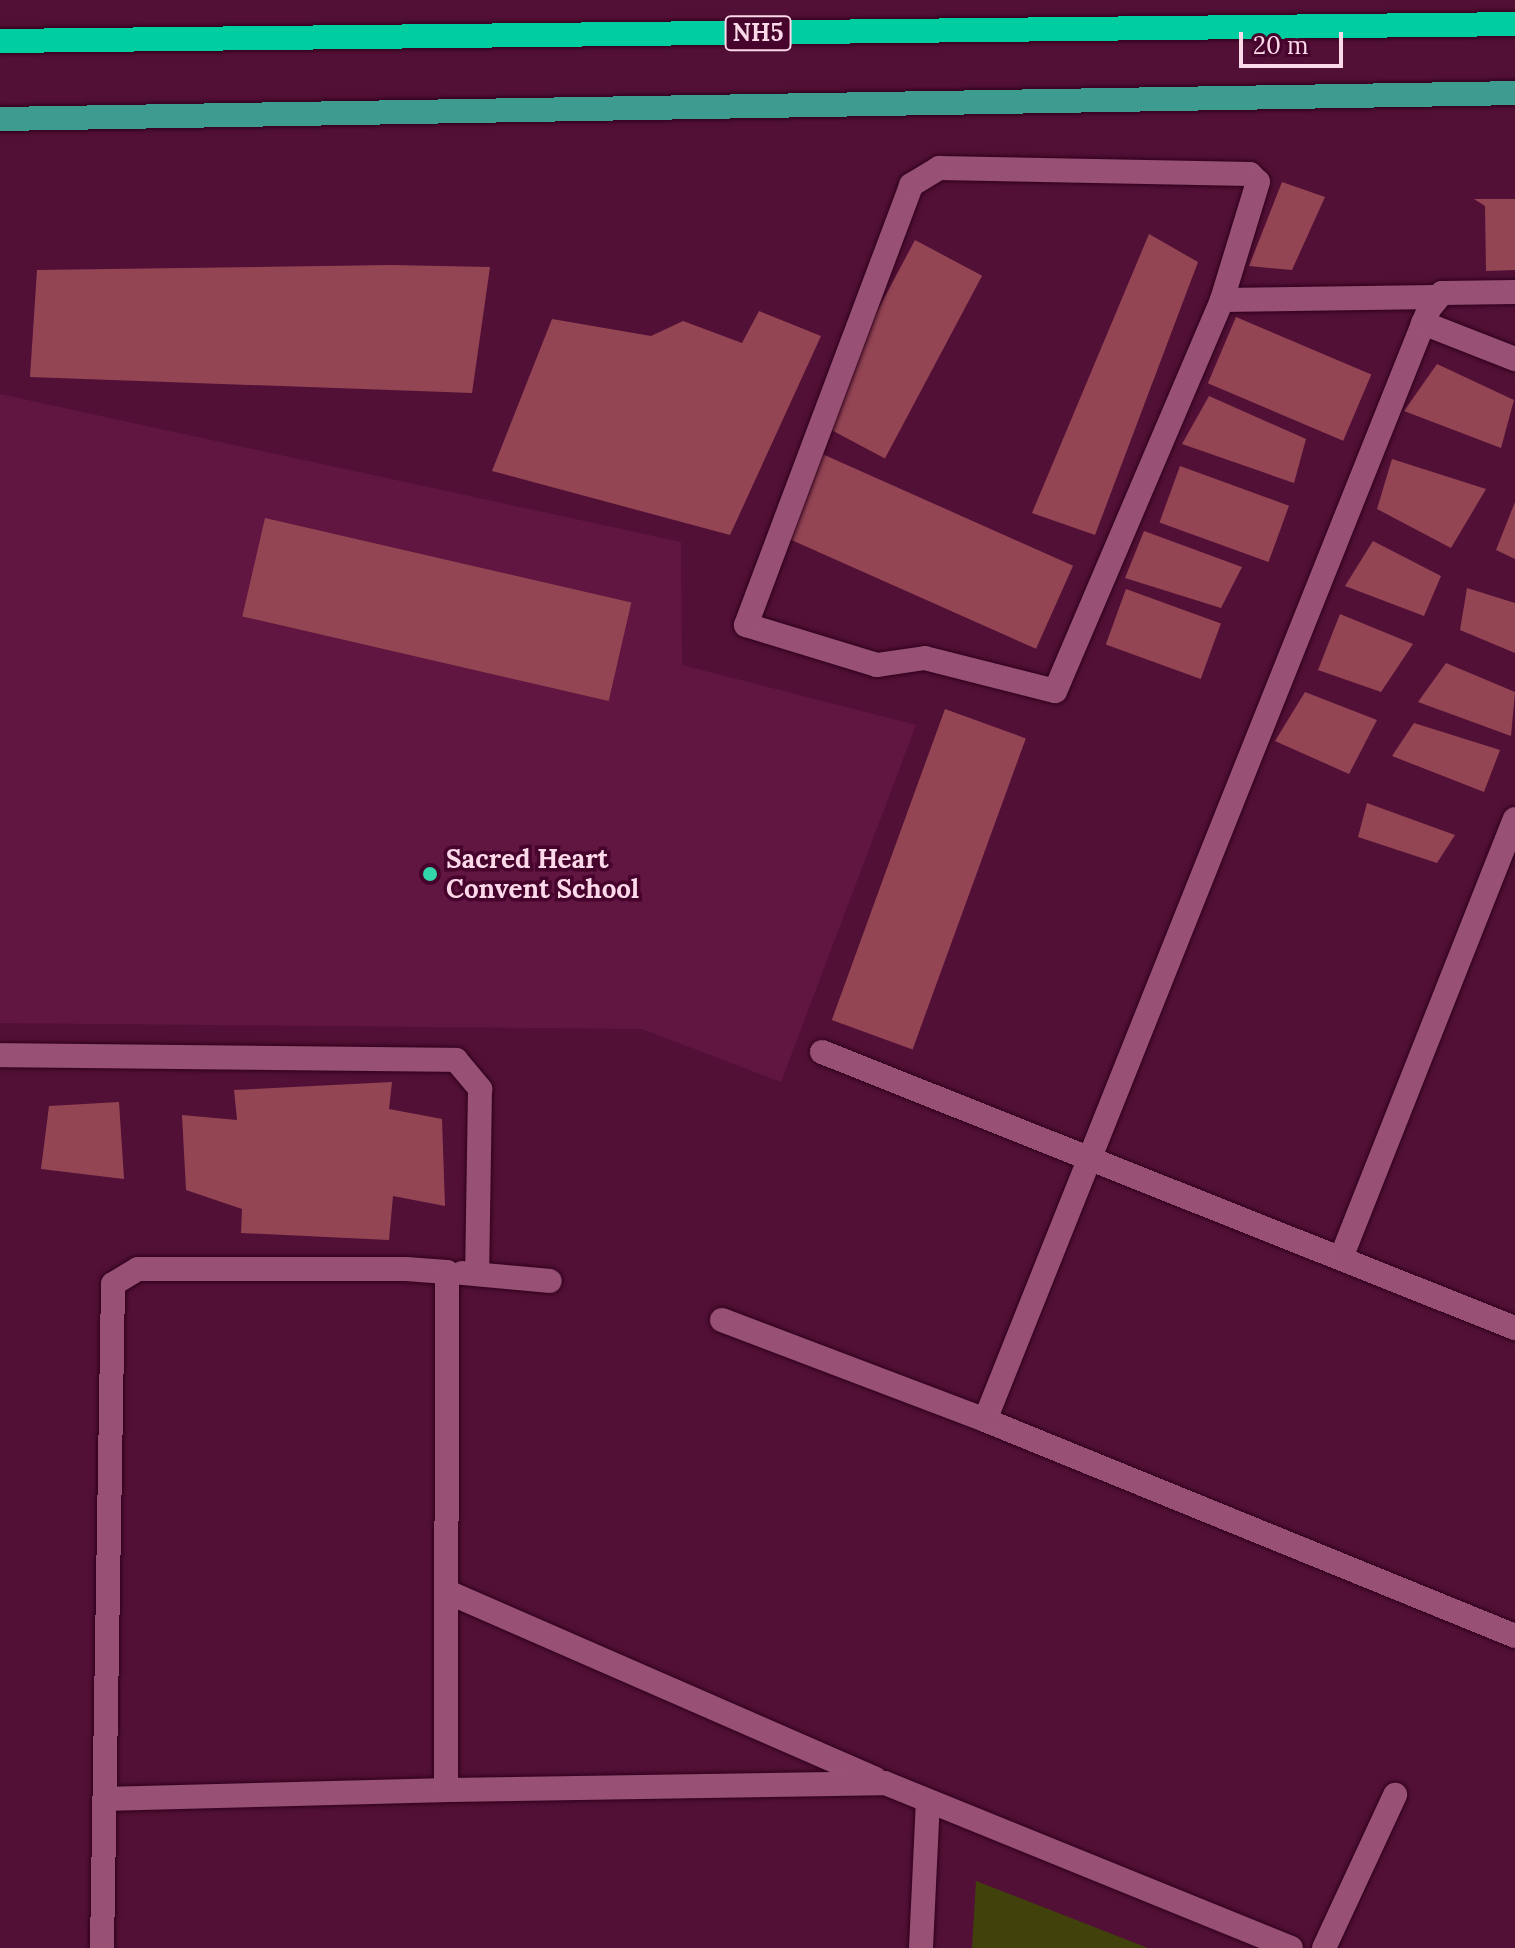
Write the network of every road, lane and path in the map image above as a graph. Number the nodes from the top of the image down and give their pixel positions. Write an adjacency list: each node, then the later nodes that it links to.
1 (1515, 24): 2 (highway, NH5)
2 (0, 41)
3 (1515, 93): 4 (main road)
4 (0, 119)
5 (1515, 292): 6 (street)
6 (1435, 297): 7 (street); 8 (street)
7 (1222, 300): 7 (street)
8 (1423, 323): 9 (street); 13 (street)
9 (1515, 359)
10 (1515, 819): 14 (street)
11 (822, 1052): 13 (street)
12 (0, 1055): 16 (street)
13 (1087, 1158): 14 (street); 20 (street)
14 (1341, 1258): 19 (street)
15 (447, 1272): 16 (street); 21 (street); 26 (street)
16 (477, 1274): 17 (street)
17 (550, 1281)
18 (722, 1320): 20 (street)
19 (1515, 1328)
20 (985, 1420): 22 (street)
21 (450, 1593): 23 (street); 24 (street)
22 (1515, 1636)
23 (885, 1783): 24 (street); 27 (street)
24 (446, 1790): 26 (street)
25 (1395, 1795): 31 (street)
26 (105, 1799): 28 (street)
27 (928, 1801): 29 (street); 30 (street)
28 (102, 1948)
29 (921, 1948)
30 (1291, 1948)
31 (1324, 1948)

